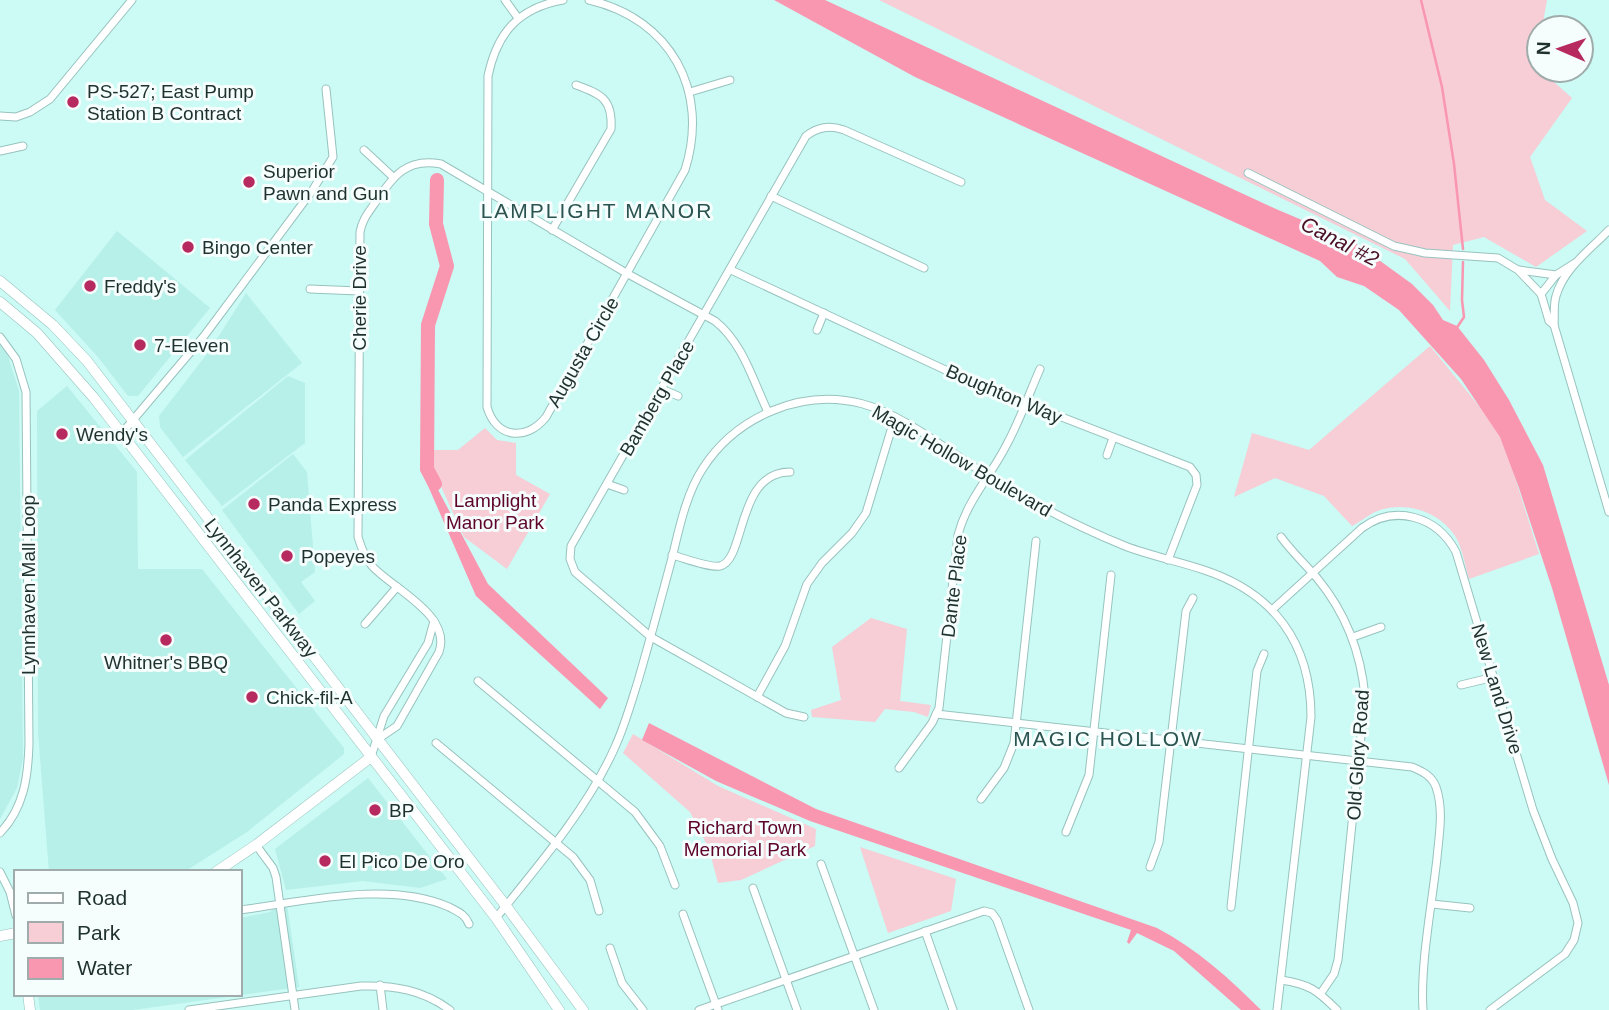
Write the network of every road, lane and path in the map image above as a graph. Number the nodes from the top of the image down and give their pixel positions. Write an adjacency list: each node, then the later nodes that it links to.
1 (132, 0): 10 (street)
2 (505, 0): 5 (street)
3 (563, 0): 5 (street, Augusta Circle)
4 (589, 0): 9 (street, Augusta Circle)
5 (518, 18): 17 (street, Augusta Circle)
6 (730, 80): 9 (street)
7 (576, 85): 19 (street)
8 (326, 89): 43 (street)
9 (690, 92): 25 (street, Augusta Circle)
10 (0, 116)
11 (23, 146): 13 (street)
12 (364, 150): 15 (street)
13 (0, 151)
14 (1248, 173): 24 (street)
15 (393, 177): 17 (street); 29 (street, Cherie Drive)
16 (961, 182): 18 (street, Bamberg Place)
17 (488, 194): 19 (street); 25 (street, Augusta Circle)
18 (771, 196): 22 (street); 23 (street, Bamberg Place)
19 (552, 230): 25 (street)
20 (1609, 230): 21 (street)
21 (1575, 263): 26 (street); 34 (street)
22 (924, 268)
23 (731, 270): 32 (street, Boughton Way); 33 (street, Bamberg Place)
24 (1518, 270): 26 (street); 30 (street)
25 (628, 274): 33 (street)
26 (1556, 275): 30 (street)
27 (0, 281): 43 (main road, Lynnhaven Parkway)
28 (310, 289): 29 (street)
29 (359, 291): 58 (street, Cherie Drive)
30 (1541, 294): 34 (street)
31 (0, 302): 44 (main road, Lynnhaven Parkway)
32 (824, 313): 35 (street); 40 (street, Boughton Way)
33 (705, 316): 38 (street, Bamberg Place); 41 (street)
34 (1554, 325): 51 (street)
35 (817, 330)
36 (0, 337): 86 (street, Lynnhaven Mall Loop)
37 (1040, 369): 40 (street, Dante Place)
38 (663, 388): 39 (street); 49 (street, Bamberg Place)
39 (678, 396)
40 (1025, 404): 45 (street, Boughton Way); 48 (street, Dante Place)
41 (768, 412): 42 (street, Magic Hollow Boulevard); 54 (street, Magic Hollow Boulevard)
42 (895, 417): 48 (street, Magic Hollow Boulevard); 70 (street)
43 (133, 422): 44 (street); 75 (main road, Lynnhaven Parkway)
44 (122, 433): 80 (main road, Lynnhaven Parkway)
45 (1112, 438): 46 (street); 55 (street, Boughton Way)
46 (1107, 455)
47 (790, 472): 54 (street)
48 (988, 475): 55 (street, Magic Hollow Boulevard); 71 (street, Dante Place)
49 (607, 484): 50 (street); 64 (street, Bamberg Place)
50 (624, 490)
51 (1609, 512)
52 (1281, 537): 56 (street, Old Glory Road)
53 (1036, 541): 73 (street)
54 (672, 555): 64 (street, Magic Hollow Boulevard)
55 (1168, 560): 60 (street, Magic Hollow Boulevard)
56 (1312, 574): 60 (street, New Land Drive); 65 (street, Old Glory Road); 67 (street, New Land Drive)
57 (1111, 575): 74 (street)
58 (397, 587): 61 (street, Cherie Drive); 62 (street)
59 (1193, 598): 76 (street)
60 (1272, 609): 79 (street, Magic Hollow Boulevard)
61 (434, 621): 75 (street); 75 (street)
62 (365, 624)
63 (1381, 627): 65 (street)
64 (651, 637): 70 (street, Bamberg Place); 83 (street, Magic Hollow Boulevard)
65 (1353, 637): 81 (street, Old Glory Road)
66 (1264, 654): 78 (street)
67 (1494, 677): 69 (street); 131 (street, New Land Drive)
68 (478, 681): 83 (street)
69 (1461, 685)
70 (757, 697): 72 (street, Bamberg Place)
71 (936, 714): 73 (street); 82 (street, Dante Place)
72 (804, 717)
73 (1016, 723): 74 (street); 84 (street)
74 (1093, 732): 76 (street); 85 (street)
75 (378, 739): 80 (street); 97 (main road, Lynnhaven Parkway)
76 (1171, 740): 78 (street); 90 (street)
77 (436, 743): 87 (street)
78 (1248, 749): 79 (street); 98 (street)
79 (1306, 756): 81 (street); 110 (street, Magic Hollow Boulevard)
80 (371, 757): 88 (main road); 104 (main road, Lynnhaven Parkway)
81 (1360, 762): 95 (street); 112 (street, Old Glory Road)
82 (899, 768)
83 (598, 781): 87 (street, Magic Hollow Boulevard); 93 (street)
84 (981, 799)
85 (1066, 832)
86 (0, 833)
87 (555, 843): 97 (street, Magic Hollow Boulevard); 102 (street)
88 (256, 845): 91 (main road); 96 (street)
89 (821, 864): 108 (street)
90 (1150, 867)
91 (219, 870)
92 (0, 872): 99 (street)
93 (675, 886)
94 (753, 888): 109 (street)
95 (1432, 904): 100 (street); 130 (street)
96 (280, 905): 101 (street); 105 (street); 113 (street)
97 (506, 906): 104 (street, Magic Hollow Boulevard); 121 (main road, Lynnhaven Parkway)
98 (1231, 907)
99 (14, 908)
100 (1470, 908)
101 (242, 910)
102 (599, 911)
103 (683, 914): 114 (street)
104 (496, 918): 120 (main road, Lynnhaven Parkway)
105 (469, 924)
106 (925, 931): 108 (street); 126 (street); 127 (street)
107 (610, 948): 122 (street)
108 (855, 956): 109 (street); 125 (street)
109 (786, 980): 114 (street); 124 (street)
110 (1280, 980): 112 (street); 128 (street, Magic Hollow Boulevard)
111 (380, 985): 113 (street); 118 (street); 119 (street)
112 (1321, 993): 129 (street)
113 (293, 995): 115 (street); 117 (street)
114 (717, 1007): 123 (street)
115 (207, 1009): 116 (street)
116 (189, 1010)
117 (295, 1010)
118 (383, 1010)
119 (450, 1010)
120 (559, 1010)
121 (583, 1010)
122 (643, 1010)
123 (699, 1010)
124 (797, 1010)
125 (874, 1010)
126 (953, 1010)
127 (1029, 1010)
128 (1277, 1010)
129 (1337, 1010)
130 (1423, 1010)
131 (1490, 1010)

